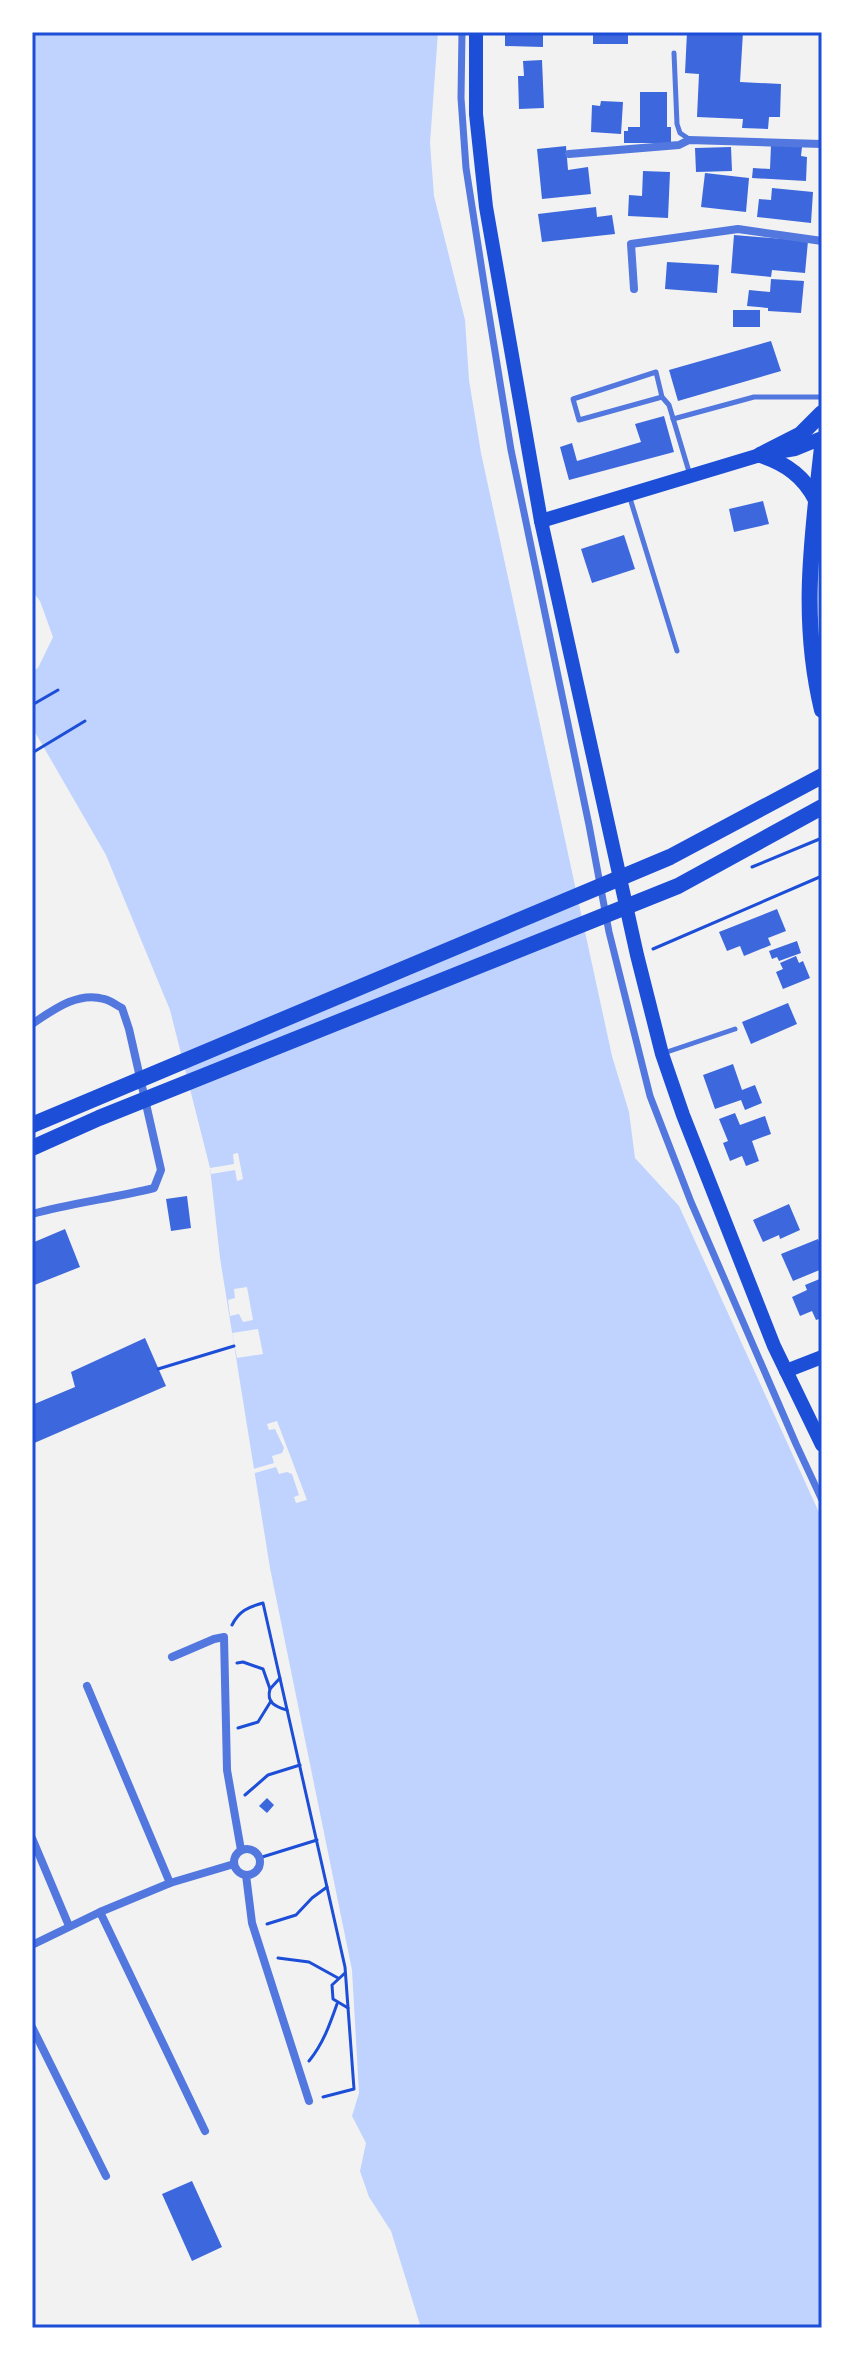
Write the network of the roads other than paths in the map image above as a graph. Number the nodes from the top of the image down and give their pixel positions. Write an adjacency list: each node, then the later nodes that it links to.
1 (462, 32): 35 (street)
2 (476, 32): 19 (main road)
3 (674, 53): 4 (lane)
4 (689, 140): 5 (street); 6 (street)
5 (822, 144)
6 (569, 154)
7 (822, 241): 8 (street)
8 (634, 289)
9 (662, 397): 9 (lane); 12 (lane)
10 (822, 397): 12 (lane)
11 (822, 413): 15 (highway)
12 (673, 419): 16 (lane)
13 (822, 438): 15 (main road)
14 (822, 447): 18 (highway)
15 (760, 455): 16 (main road); 18 (highway)
16 (691, 476): 17 (main road)
17 (629, 494): 19 (main road); 20 (lane)
18 (819, 500): 21 (highway)
19 (541, 521): 28 (main road)
20 (677, 651)
21 (822, 710)
22 (822, 776): 29 (highway)
23 (822, 807): 24 (highway)
24 (795, 822): 25 (highway); 30 (highway)
25 (822, 823)
26 (32, 1024): 31 (street)
27 (735, 1029): 28 (lane)
28 (662, 1054): 33 (main road)
29 (32, 1125)
30 (32, 1148)
31 (32, 1214)
32 (822, 1357): 33 (main road)
33 (786, 1371): 34 (main road)
34 (822, 1445)
35 (822, 1500)
36 (172, 1657): 39 (street)
37 (87, 1686): 42 (street)
38 (32, 1838): 44 (street)
39 (241, 1850): 40 (street); 41 (street)
40 (234, 1864): 41 (street); 42 (street)
41 (246, 1875): 47 (street)
42 (170, 1883): 43 (street)
43 (100, 1912): 44 (street); 48 (street)
44 (69, 1926): 45 (street)
45 (32, 1945)
46 (32, 2027): 49 (street)
47 (307, 2097)
48 (205, 2131)
49 (106, 2176)

